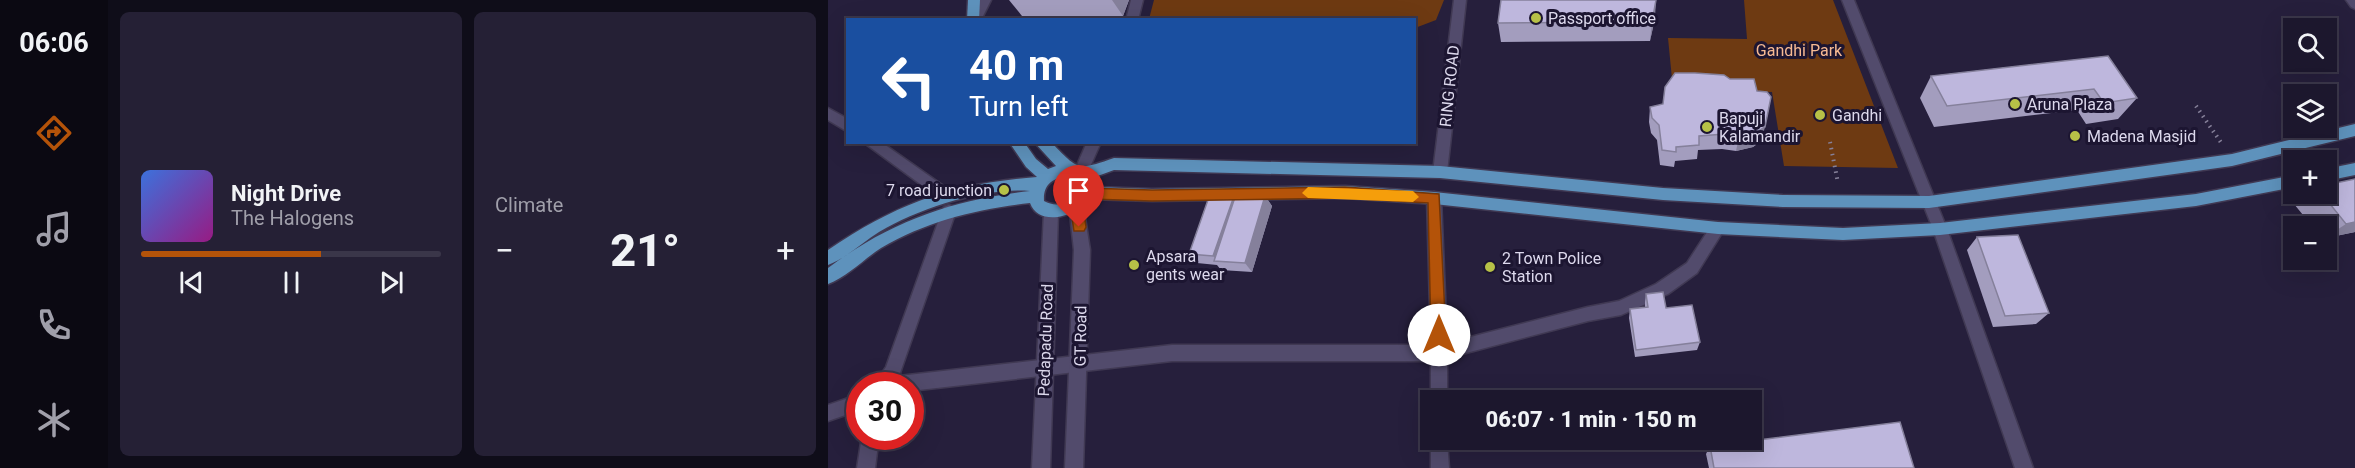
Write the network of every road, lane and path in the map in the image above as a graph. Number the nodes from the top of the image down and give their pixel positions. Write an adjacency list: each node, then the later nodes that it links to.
1 (974, 0): 8 (main road)
2 (985, 0): 9 (street)
3 (1137, 0): 10 (street)
4 (1460, 0): 23 (street, RING ROAD)
5 (1848, 0): 30 (street)
6 (2352, 0): 7 (street)
7 (2355, 4)
8 (974, 18)
9 (975, 18)
10 (1132, 18)
11 (2196, 106): 20 (path)
12 (828, 113): 13 (street)
13 (846, 126)
14 (2355, 130): 20 (main road)
15 (1830, 142): 29 (path)
16 (873, 144): 31 (street)
17 (1018, 144): 26 (main road)
18 (1044, 144): 22 (main road)
19 (1093, 144): 22 (street)
20 (2232, 160): 30 (main road)
21 (2355, 170): 24 (main road)
22 (1079, 172): 23 (main road); 26 (main road); 28 (main road)
23 (1440, 172): 29 (main road)
24 (2337, 173)
25 (2283, 183): 34 (main road)
26 (1042, 185): 31 (main road); 32 (main road)
27 (1434, 198): 28 (main road); 33 (main road); 37 (street)
28 (1081, 199): 32 (main road); 38 (street, GT Road)
29 (1841, 201): 30 (main road)
30 (1929, 202): 34 (street)
31 (948, 203): 35 (main road); 36 (main road); 40 (street)
32 (1051, 212): 39 (street, Pedapadu Road)
33 (1718, 228): 34 (main road); 37 (street)
34 (1940, 229): 51 (street)
35 (828, 258)
36 (828, 277)
37 (1438, 352): 38 (street); 42 (street)
38 (1080, 366): 39 (street); 49 (street, GT Road)
39 (1044, 369): 41 (street); 48 (street, Pedapadu Road)
40 (892, 372)
41 (924, 381)
42 (1439, 390)
43 (846, 407): 44 (street)
44 (828, 413)
45 (869, 450): 47 (street)
46 (1439, 450): 50 (street)
47 (866, 468)
48 (1041, 468)
49 (1074, 468)
50 (1440, 468)
51 (2024, 468)

